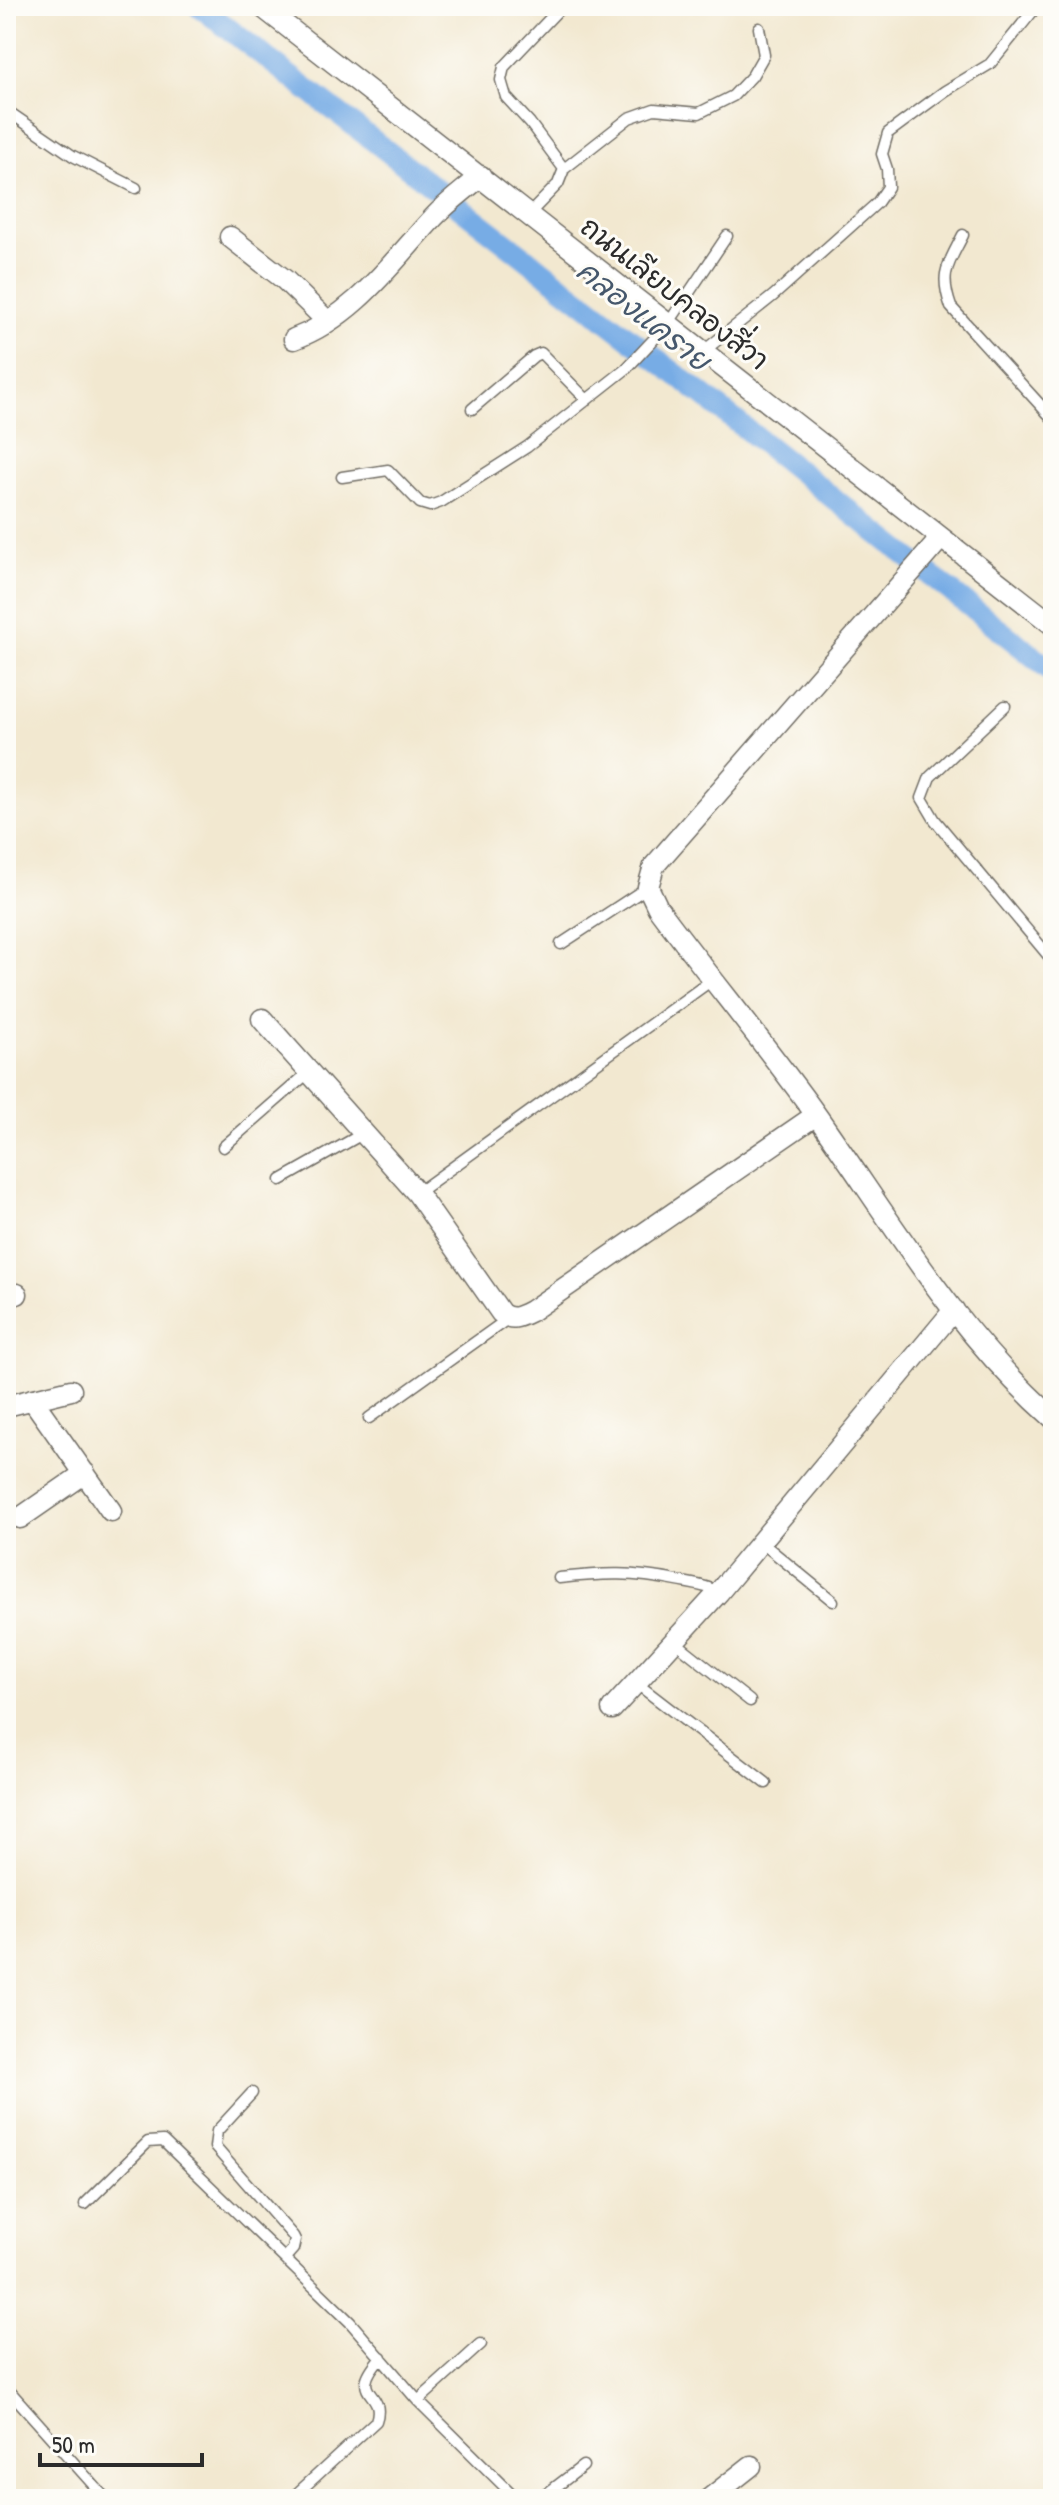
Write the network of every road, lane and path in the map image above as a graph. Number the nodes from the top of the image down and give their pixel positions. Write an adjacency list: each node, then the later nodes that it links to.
1 (261, 6): 7 (street, ถนนเลียบคลองสี่วา)
2 (562, 6): 6 (lane)
3 (1037, 6): 16 (lane)
4 (759, 28): 6 (lane)
5 (6, 110): 8 (lane)
6 (564, 169): 9 (lane)
7 (481, 176): 9 (street, ถนนเลียบคลองสี่วา); 13 (street)
8 (136, 188)
9 (529, 214): 14 (street, ถนนเลียบคลองสี่วา)
10 (963, 235): 19 (lane)
11 (727, 236): 14 (lane)
12 (230, 237): 13 (street)
13 (327, 321): 15 (street)
14 (668, 324): 16 (street, ถนนเลียบคลองสี่วา); 17 (lane)
15 (294, 339)
16 (705, 350): 21 (street, ถนนเลียบคลองสี่วา)
17 (587, 400): 18 (lane); 20 (lane)
18 (472, 409)
19 (1053, 419)
20 (342, 477)
21 (941, 538): 22 (street, ถนนเลียบคลองสี่วา); 24 (street)
22 (1053, 625)
23 (1005, 706): 26 (lane)
24 (648, 887): 25 (lane); 27 (street)
25 (561, 944)
26 (1053, 961)
27 (712, 980): 30 (street); 34 (lane)
28 (262, 1019): 29 (street)
29 (309, 1072): 31 (street); 32 (lane)
30 (816, 1115): 35 (street); 36 (street)
31 (364, 1133): 33 (lane); 34 (street)
32 (223, 1147)
33 (281, 1180)
34 (417, 1193): 36 (street)
35 (954, 1310): 41 (street); 45 (street)
36 (509, 1318): 40 (lane)
37 (71, 1390): 38 (street)
38 (32, 1399): 39 (street); 42 (street)
39 (6, 1406)
40 (369, 1418)
41 (1053, 1418)
42 (85, 1473): 43 (street); 44 (street)
43 (111, 1511)
44 (20, 1518)
45 (761, 1542): 47 (street); 48 (lane)
46 (559, 1578): 47 (lane)
47 (719, 1592): 49 (street)
48 (833, 1601)
49 (674, 1641): 50 (street); 51 (lane)
50 (636, 1683): 52 (street); 53 (lane)
51 (750, 1701)
52 (612, 1709)
53 (766, 1783)
54 (252, 2093): 56 (lane)
55 (85, 2204): 56 (lane)
56 (285, 2258): 58 (lane)
57 (481, 2344): 60 (lane)
58 (381, 2357): 60 (lane); 64 (lane)
59 (6, 2387): 63 (lane)
60 (418, 2401): 65 (lane)
61 (583, 2466): 66 (lane)
62 (751, 2466): 67 (street)
63 (106, 2499)
64 (291, 2499)
65 (517, 2499)
66 (540, 2499)
67 (709, 2499)

